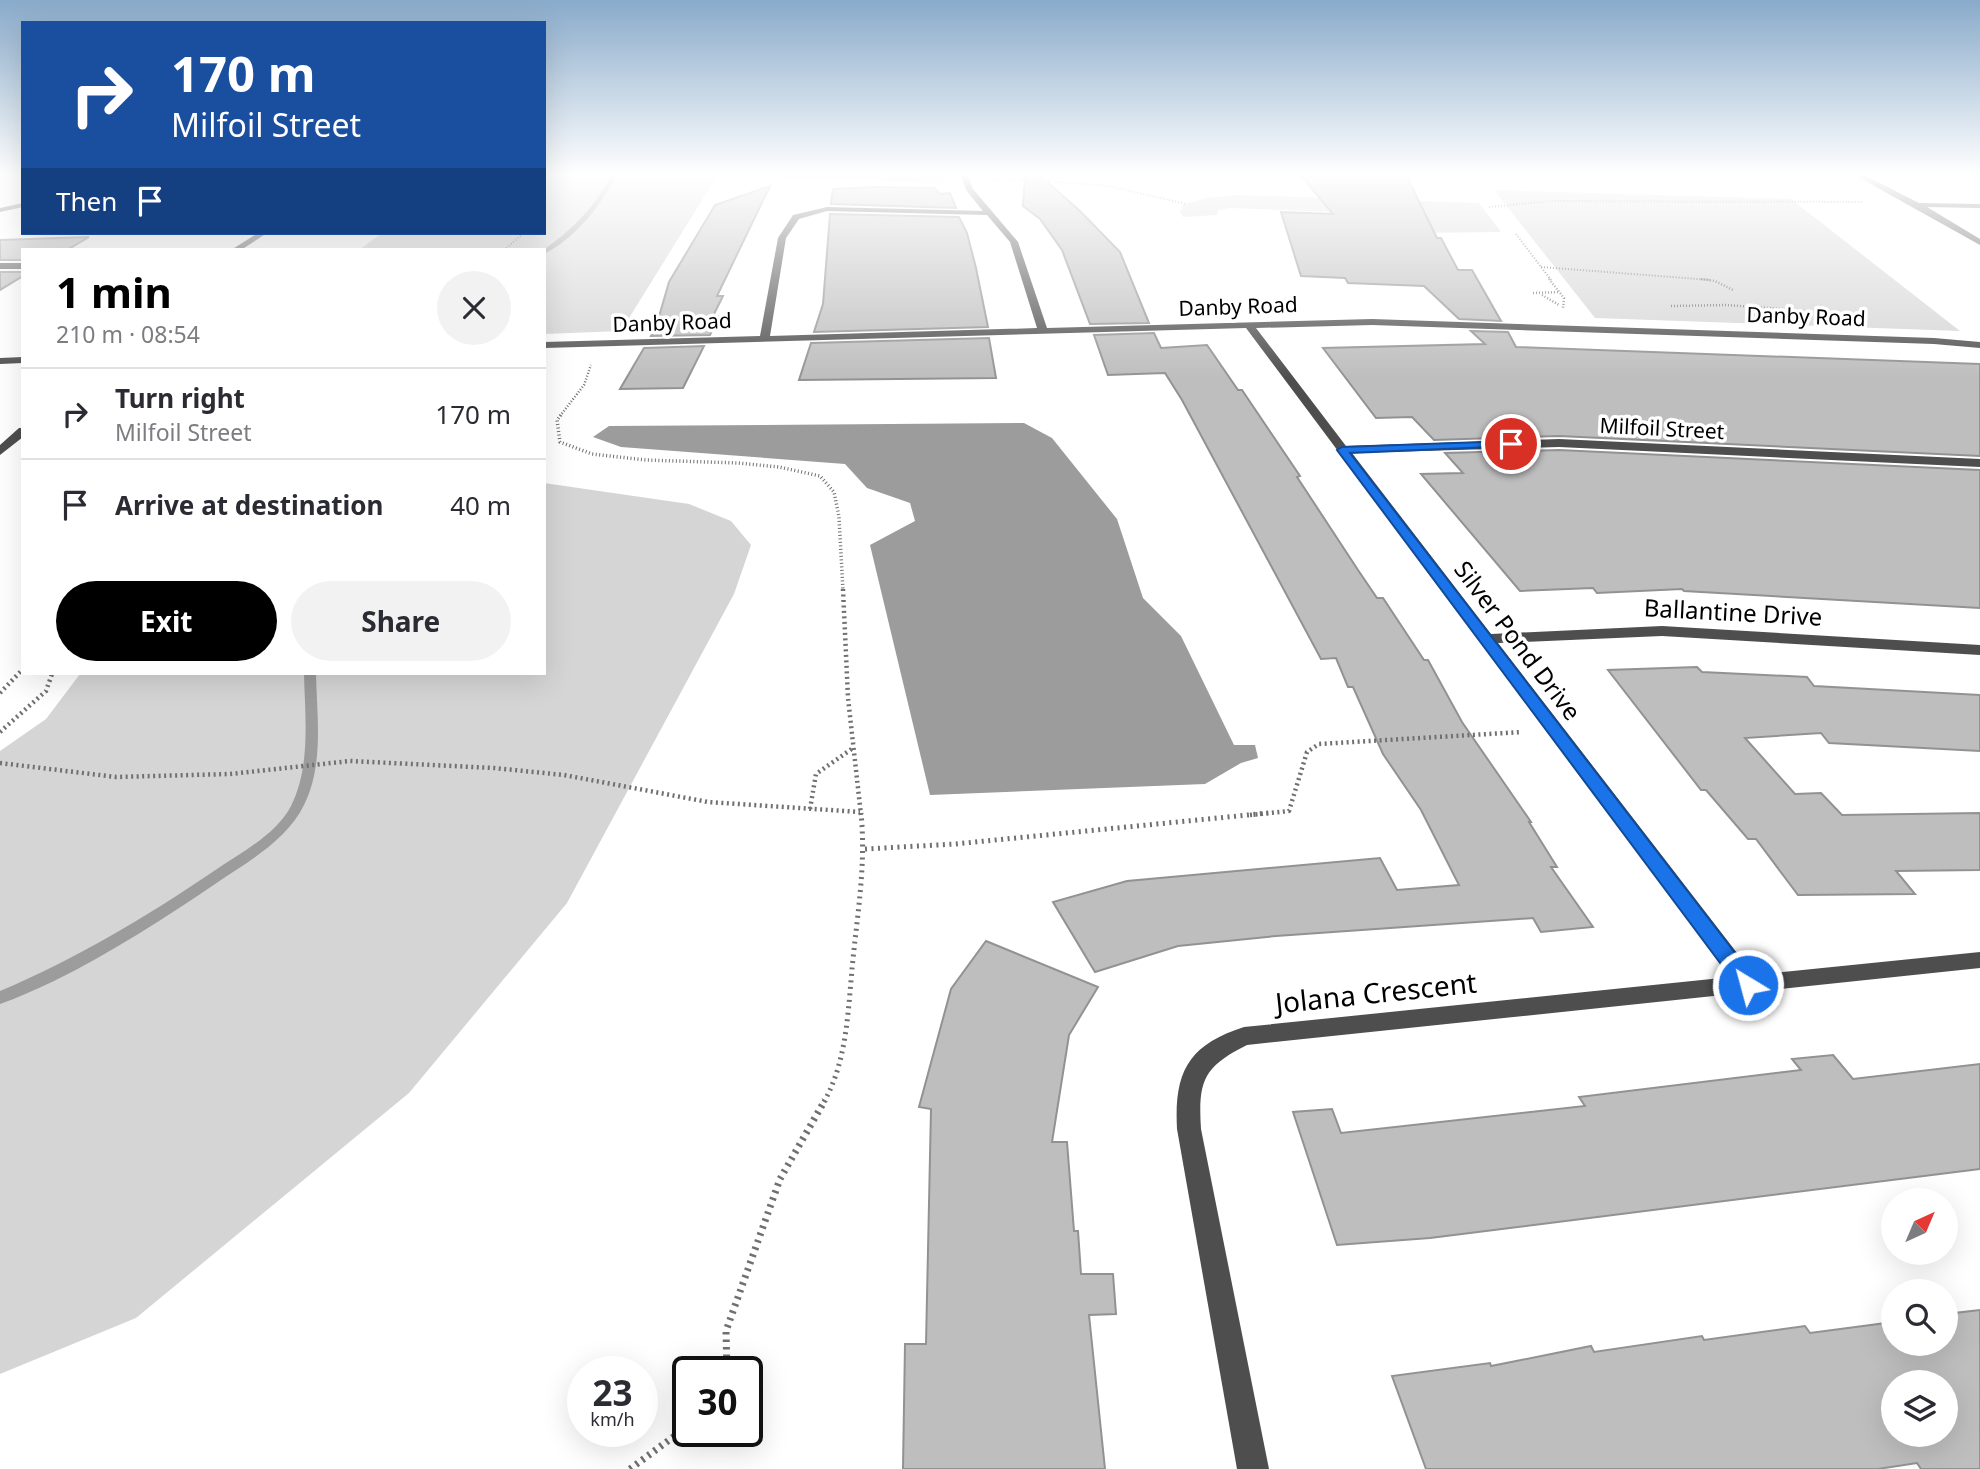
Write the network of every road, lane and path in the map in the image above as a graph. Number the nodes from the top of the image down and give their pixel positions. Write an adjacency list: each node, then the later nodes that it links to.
1 (781, 242): 13 (street)
2 (1014, 242): 12 (street)
3 (1522, 242): 6 (path)
4 (0, 266): 5 (street)
5 (21, 266)
6 (1541, 267): 7 (path); 9 (path)
7 (1732, 290)
8 (1533, 293): 9 (path)
9 (1540, 294): 10 (path)
10 (1563, 307)
11 (1248, 325): 12 (street, Danby Road); 14 (street, Danby Road); 20 (street, Silver Pond Drive)
12 (1043, 332): 13 (street, Danby Road)
13 (764, 339): 15 (street, Danby Road)
14 (1980, 342)
15 (546, 345)
16 (594, 358): 30 (path)
17 (0, 360): 18 (street)
18 (21, 360)
19 (21, 433): 21 (street)
20 (1342, 450): 22 (street, Milfoil Street); 23 (street, Silver Pond Drive)
21 (0, 451)
22 (1980, 463)
23 (1484, 639): 24 (street, Ballantine Drive); 36 (street, Silver Pond Drive)
24 (1980, 650)
25 (21, 671): 27 (path)
26 (52, 675): 28 (path)
27 (0, 693)
28 (0, 732)
29 (1522, 732): 34 (path)
30 (853, 748): 32 (path); 33 (path)
31 (0, 763): 32 (path)
32 (810, 809): 33 (path)
33 (859, 812): 34 (path)
34 (865, 849): 37 (path)
35 (1980, 960): 36 (street, Jolana Crescent)
36 (1748, 985): 40 (street, Jolana Crescent)
37 (727, 1356)
38 (672, 1438): 39 (path)
39 (630, 1469)
40 (1253, 1469)

